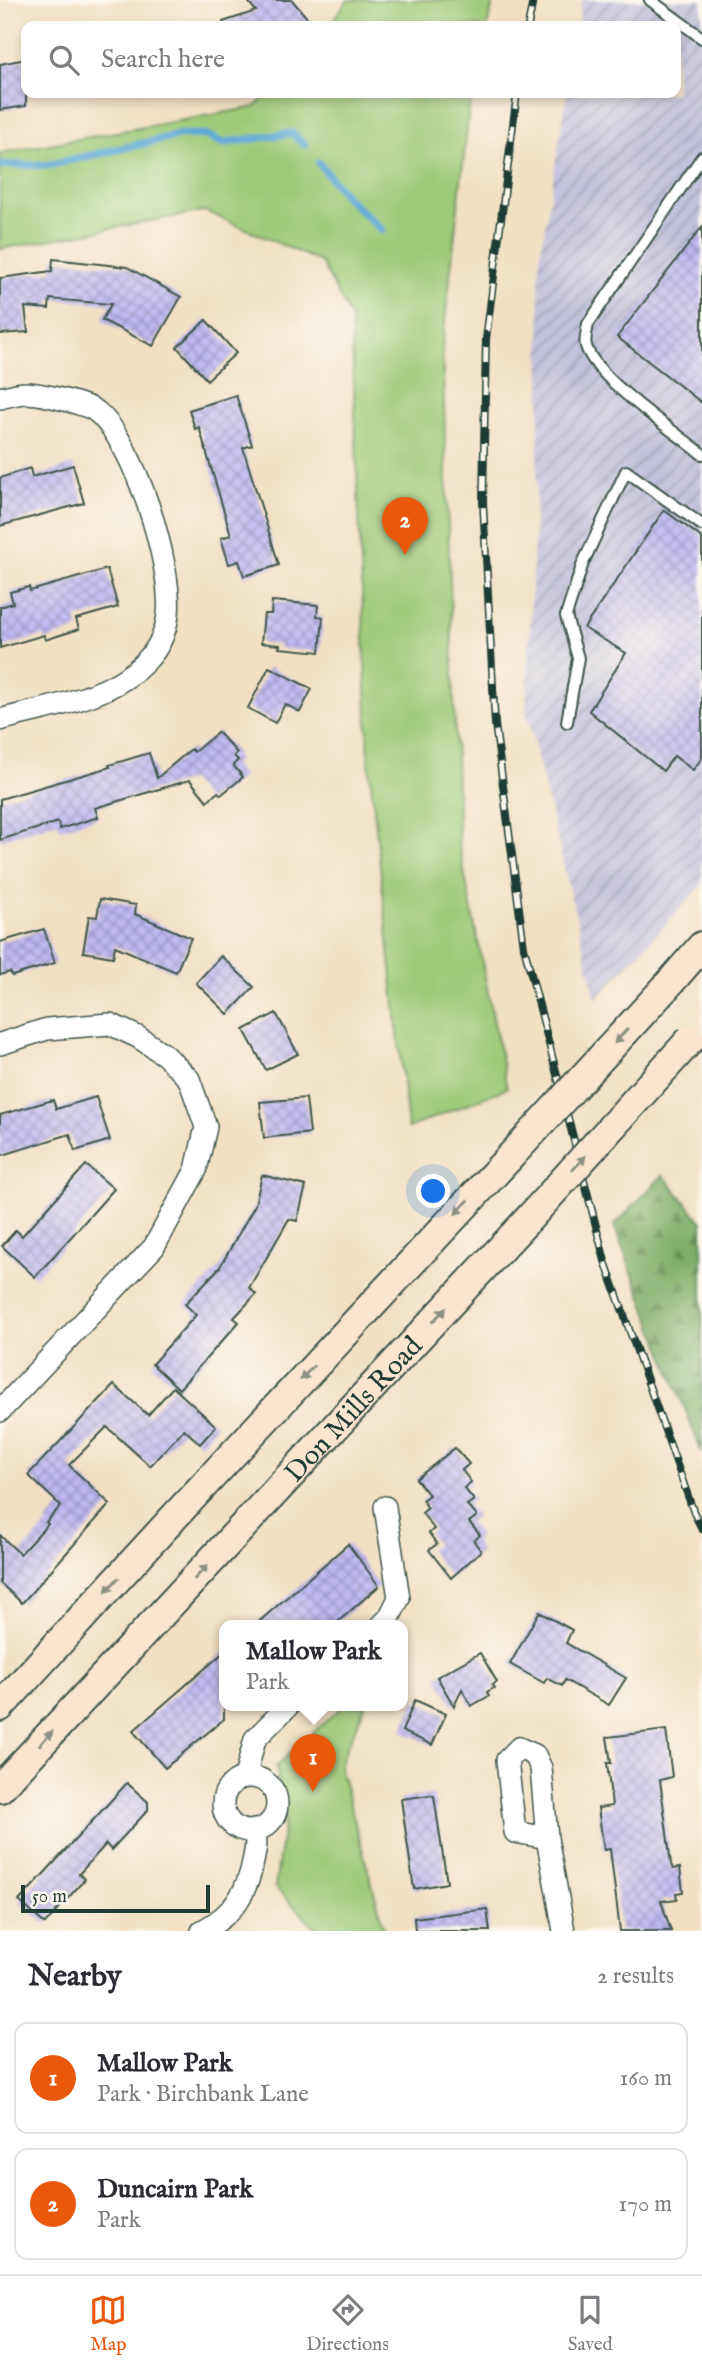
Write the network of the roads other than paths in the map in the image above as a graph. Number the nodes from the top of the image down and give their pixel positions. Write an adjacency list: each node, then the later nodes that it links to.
1 (650, 0): 2 (lane)
2 (679, 21)
3 (681, 23): 4 (lane)
4 (702, 38)
5 (702, 157): 7 (lane)
6 (0, 398): 9 (street)
7 (702, 454)
8 (702, 525): 10 (lane)
9 (0, 720)
10 (567, 722)
11 (702, 946): 17 (main road, Don Mills Road, one-way to 17, bridge)
12 (697, 1033): 20 (main road, Don Mills Road, one-way to 12, bridge)
13 (0, 1044): 14 (street)
14 (0, 1411)
15 (386, 1507): 16 (street)
16 (389, 1620)
17 (0, 1707)
18 (283, 1711): 19 (street)
19 (245, 1777): 21 (street); 21 (street)
20 (0, 1788)
21 (254, 1830): 23 (street)
22 (547, 1838): 24 (street)
23 (202, 1931)
24 (564, 1931)

